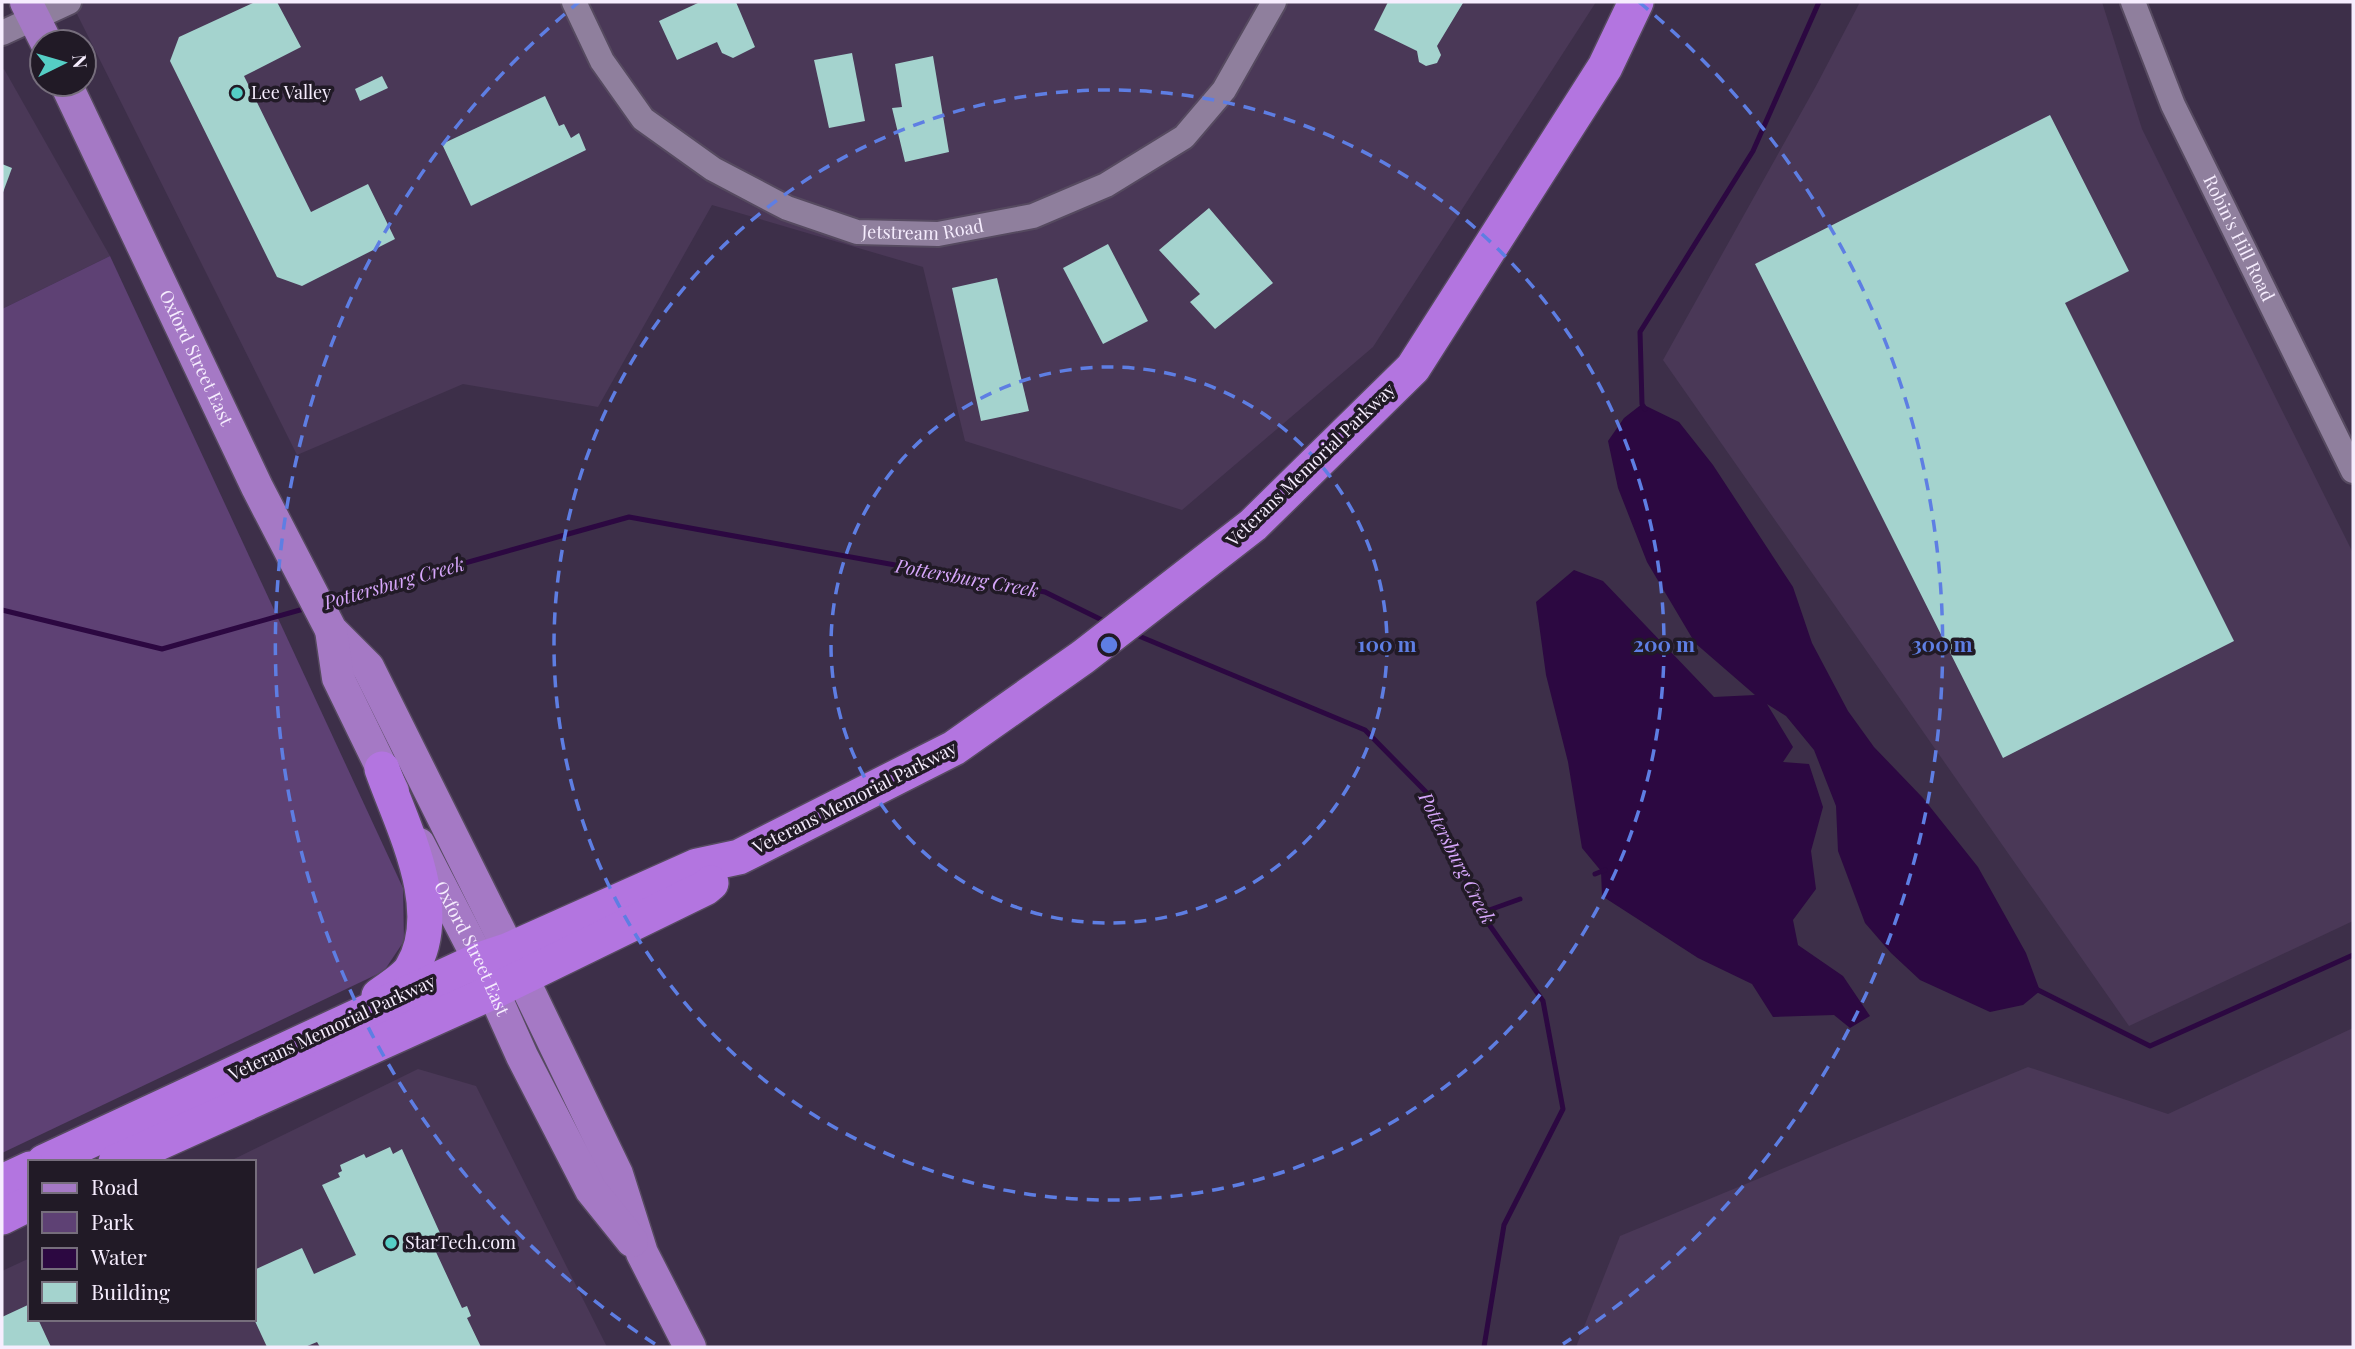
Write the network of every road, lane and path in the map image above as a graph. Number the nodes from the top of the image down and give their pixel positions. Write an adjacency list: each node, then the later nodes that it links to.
1 (69, 2): 6 (street)
2 (574, 2): 3 (street, Jetstream Road)
3 (1274, 2)
4 (1636, 2): 12 (highway, Veterans Memorial Parkway)
5 (2133, 2): 9 (street, Robin's Hill Road)
6 (35, 20): 7 (street)
7 (2, 33)
8 (73, 98): 10 (main road, Oxford Street East)
9 (2353, 471)
10 (331, 630): 11 (main road, Oxford Street East); 12 (main road, Oxford Street East)
11 (382, 769): 12 (main road, Oxford Street East); 13 (highway)
12 (500, 970): 13 (highway, Veterans Memorial Parkway); 15 (highway, Veterans Memorial Parkway); 20 (main road, Oxford Street East)
13 (346, 1022): 14 (highway, Veterans Memorial Parkway)
14 (48, 1160)
15 (120, 1160)
16 (28, 1170): 17 (highway)
17 (2, 1182)
18 (28, 1204): 19 (highway)
19 (2, 1217)
20 (690, 1347)

